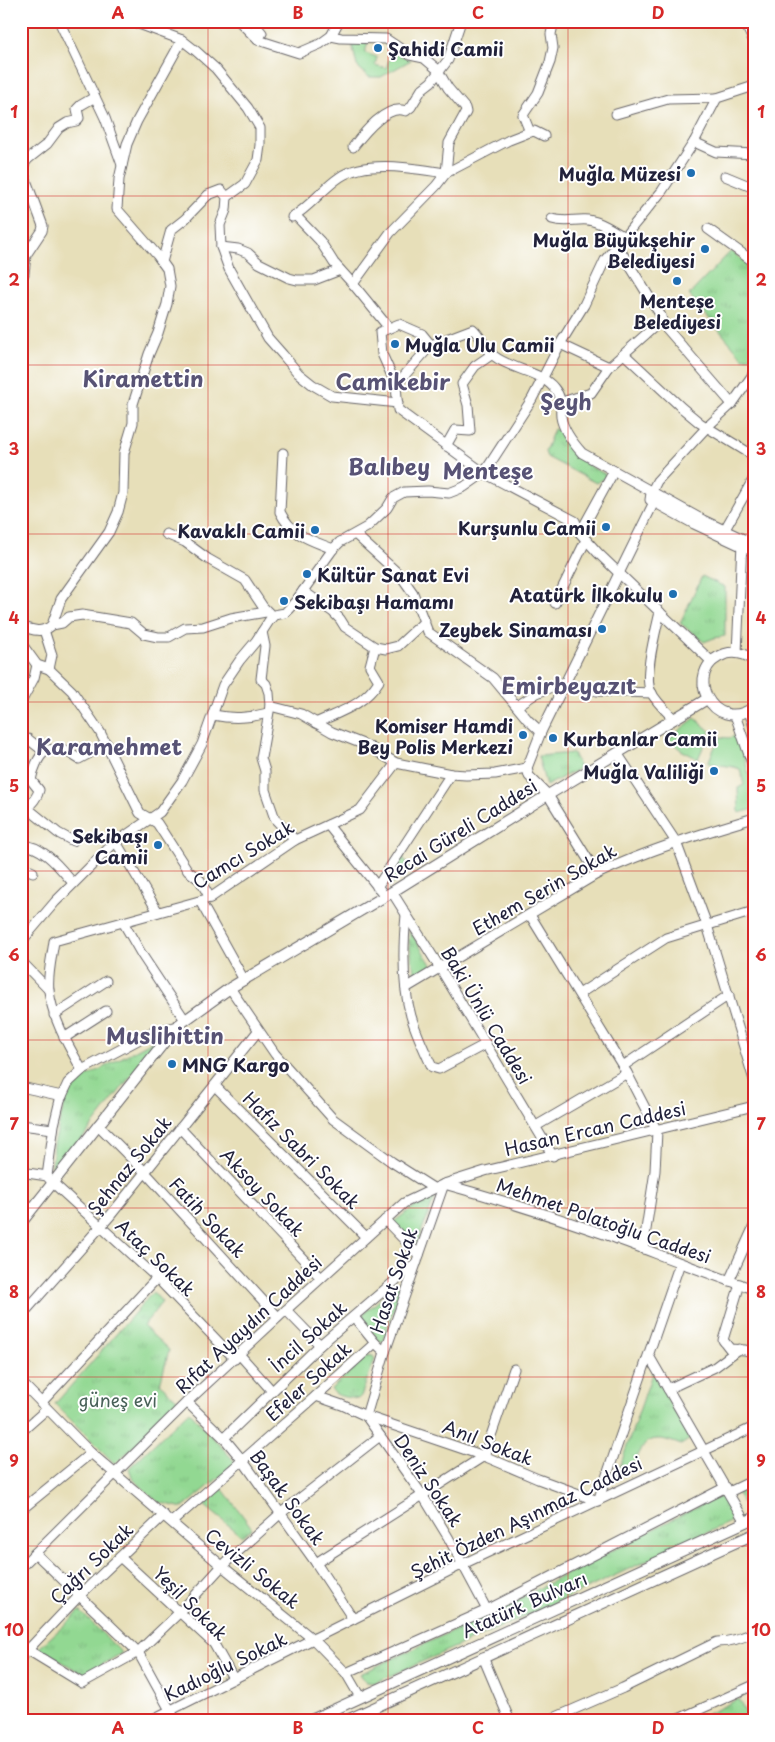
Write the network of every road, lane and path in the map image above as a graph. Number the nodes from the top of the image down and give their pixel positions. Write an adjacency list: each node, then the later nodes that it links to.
1 (58, 21): 15 (street)
2 (131, 21): 10 (street)
3 (239, 21): 11 (street)
4 (252, 21): 11 (street)
5 (339, 21): 9 (street)
6 (461, 21): 13 (street)
7 (554, 21): 18 (street)
8 (744, 21): 12 (street)
9 (331, 36): 11 (street); 13 (street)
10 (182, 40): 24 (street); 28 (street)
11 (258, 40)
12 (754, 42)
13 (440, 72): 21 (street); 25 (street)
14 (754, 86): 16 (street)
15 (95, 97): 23 (street); 24 (street)
16 (717, 98): 17 (street); 20 (street)
17 (616, 114)
18 (530, 132): 19 (street); 25 (street)
19 (544, 136)
20 (694, 142): 22 (street); 31 (street)
21 (353, 147)
22 (754, 154)
23 (22, 165): 37 (street)
24 (122, 165): 34 (street)
25 (446, 173): 36 (street); 38 (street)
26 (725, 176): 27 (street)
27 (754, 188)
28 (226, 197): 33 (street); 34 (street)
29 (552, 220): 31 (street)
30 (708, 229): 35 (street)
31 (624, 237): 32 (street)
32 (617, 245): 39 (street); 41 (street)
33 (221, 247): 36 (street); 50 (street)
34 (162, 262): 74 (street)
35 (754, 262)
36 (340, 270): 38 (street)
37 (24, 274)
38 (354, 284): 40 (street)
39 (662, 320): 43 (street); 51 (street)
40 (389, 328): 42 (street); 48 (street)
41 (560, 344): 45 (street); 47 (street)
42 (431, 346): 44 (street); 48 (street)
43 (624, 354): 45 (street); 52 (street)
44 (492, 355): 47 (street); 53 (street)
45 (609, 368): 49 (street)
46 (754, 375): 51 (street)
47 (541, 379): 49 (street); 57 (street)
48 (396, 385): 50 (street)
49 (562, 402): 56 (street)
50 (398, 403): 53 (street)
51 (732, 404): 52 (street)
52 (707, 427): 55 (street); 59 (street)
53 (446, 446): 57 (street)
54 (283, 453): 66 (street)
55 (754, 456)
56 (614, 471): 59 (street); 63 (street)
57 (484, 473): 62 (street); 63 (street)
58 (754, 478): 60 (street)
59 (653, 498): 60 (street); 64 (street); 68 (street)
60 (724, 531): 64 (street)
61 (166, 534): 72 (street)
62 (356, 534): 66 (street); 73 (street)
63 (583, 536): 68 (street); 70 (street)
64 (742, 544): 65 (street); 67 (street); 80 (street)
65 (754, 544)
66 (333, 549): 69 (street)
67 (754, 552)
68 (620, 574): 71 (street); 85 (street)
69 (303, 591): 72 (street); 79 (street)
70 (555, 604)
71 (660, 612): 82 (street); 86 (street)
72 (270, 614): 74 (street); 77 (street)
73 (425, 621): 79 (street); 89 (street)
74 (52, 625): 76 (street)
75 (21, 626): 76 (street)
76 (44, 630): 84 (street)
77 (262, 632): 91 (street); 93 (street)
78 (21, 642): 83 (street)
79 (375, 647): 95 (street)
80 (736, 653): 81 (main road); 82 (main road)
81 (754, 660)
82 (712, 662): 87 (main road)
83 (37, 665): 84 (street); 88 (street)
84 (49, 670): 98 (street)
85 (565, 683): 86 (street); 89 (street); 97 (street)
86 (652, 693): 94 (street)
87 (707, 699): 92 (main road); 94 (main road, Recai Güreli Caddesi)
88 (21, 702)
89 (518, 706): 97 (street)
90 (751, 709): 92 (main road); 96 (street)
91 (269, 710): 93 (street); 95 (street); 112 (street)
92 (735, 714): 104 (street)
93 (213, 715): 109 (street)
94 (674, 719): 101 (main road, Recai Güreli Caddesi)
95 (316, 722): 102 (street)
96 (754, 727)
97 (541, 732): 103 (street)
98 (107, 744): 100 (street); 109 (street)
99 (21, 750): 100 (street)
100 (46, 751): 107 (street)
101 (617, 753): 106 (main road, Recai Güreli Caddesi); 114 (street)
102 (396, 763): 105 (street); 110 (street, Camcı Sokak)
103 (527, 768): 105 (street); 106 (street)
104 (754, 769)
105 (451, 774): 120 (street)
106 (548, 795): 118 (street); 121 (main road, Recai Güreli Caddesi)
107 (24, 810): 111 (street)
108 (754, 818): 114 (street, Ethem Serin Sokak)
109 (151, 820): 113 (street); 122 (street)
110 (328, 825): 112 (street, Camcı Sokak); 120 (street, Baki Ünlü Caddesi)
111 (73, 840)
112 (295, 840): 122 (street, Camcı Sokak)
113 (116, 842): 119 (street); 125 (street)
114 (676, 842): 118 (street, Ethem Serin Sokak); 129 (street)
115 (21, 845): 119 (street)
116 (21, 866): 117 (street)
117 (32, 872)
118 (597, 874): 127 (street, Ethem Serin Sokak)
119 (73, 883): 130 (street)
120 (378, 887): 121 (street, Baki Ünlü Caddesi)
121 (388, 894): 126 (street, Baki Ünlü Caddesi); 133 (main road, Recai Güreli Caddesi)
122 (210, 898): 123 (street, Camcı Sokak)
123 (200, 901): 125 (street, Camcı Sokak); 133 (street)
124 (754, 911): 129 (street)
125 (158, 912): 128 (street, Camcı Sokak)
126 (406, 915): 132 (street, Baki Ünlü Caddesi); 136 (street)
127 (530, 915): 132 (street, Ethem Serin Sokak); 138 (street)
128 (122, 922): 137 (street, Camcı Sokak); 142 (street)
129 (707, 925): 138 (street); 139 (street)
130 (21, 942)
131 (21, 961): 137 (street)
132 (440, 968): 136 (street, Ethem Serin Sokak); 145 (street, Baki Ünlü Caddesi)
133 (244, 980): 135 (main road, Recai Güreli Caddesi)
134 (106, 981): 141 (street)
135 (230, 988): 142 (main road, Recai Güreli Caddesi); 143 (street)
136 (406, 988): 145 (street)
137 (49, 990): 141 (street)
138 (579, 994): 147 (street)
139 (729, 996): 147 (street); 148 (street)
140 (106, 1012): 144 (street)
141 (54, 1015): 144 (street)
142 (181, 1023): 146 (street); 154 (main road, Recai Güreli Caddesi)
143 (258, 1031): 149 (street, Şehnaz Sokak); 164 (street)
144 (64, 1038): 146 (street)
145 (486, 1044): 155 (street, Baki Ünlü Caddesi)
146 (82, 1070): 151 (street)
147 (625, 1070): 155 (street); 158 (street)
148 (754, 1080)
149 (215, 1086): 157 (street, Şehnaz Sokak); 169 (street, Hafız Sabri Sokak)
150 (22, 1089): 151 (street)
151 (61, 1098): 156 (street)
152 (754, 1106): 158 (street, Hasan Ercan Caddesi)
153 (21, 1125): 156 (street)
154 (98, 1125): 160 (street, Fatih Sokak); 162 (main road, Recai Güreli Caddesi)
155 (536, 1126): 159 (street, Baki Ünlü Caddesi)
156 (54, 1127): 162 (street)
157 (180, 1128): 160 (street, Şehnaz Sokak); 174 (street, Aksoy Sokak)
158 (656, 1131): 159 (street, Hasan Ercan Caddesi); 170 (street)
159 (553, 1156): 163 (street, Hasan Ercan Caddesi)
160 (144, 1171): 167 (street, Şehnaz Sokak); 183 (street, Fatih Sokak)
161 (21, 1172): 162 (street)
162 (49, 1179): 166 (main road, Recai Güreli Caddesi); 167 (street, Ataç Sokak)
163 (444, 1184): 164 (street, Rıfat Ayaydın Caddesi); 170 (street, Mehmet Polatoğlu Caddesi); 171 (street, Hasat Sokak)
164 (434, 1188): 165 (street, Rıfat Ayaydın Caddesi)
165 (385, 1220): 169 (street, Rıfat Ayaydın Caddesi); 171 (street)
166 (21, 1222)
167 (101, 1226): 173 (street, Ataç Sokak); 179 (street, Şehnaz Sokak)
168 (754, 1226): 175 (street)
169 (366, 1237): 174 (street, Rıfat Ayaydın Caddesi)
170 (643, 1249): 172 (street, Mehmet Polatoğlu Caddesi)
171 (418, 1258): 182 (street, İncil Sokak); 187 (street, Hasat Sokak)
172 (680, 1263): 175 (street, Mehmet Polatoğlu Caddesi); 189 (street)
173 (157, 1278): 190 (street, Ataç Sokak); 197 (street)
174 (321, 1278): 180 (street, Rıfat Ayaydın Caddesi)
175 (729, 1281): 176 (street, Mehmet Polatoğlu Caddesi)
176 (740, 1284): 177 (street, Mehmet Polatoğlu Caddesi); 186 (street)
177 (754, 1288)
178 (21, 1300): 179 (street)
179 (30, 1306): 181 (street, Şehnaz Sokak)
180 (286, 1310): 183 (street, Rıfat Ayaydın Caddesi); 185 (street)
181 (21, 1316)
182 (354, 1316): 184 (street); 185 (street, İncil Sokak)
183 (278, 1317): 190 (street, Rıfat Ayaydın Caddesi)
184 (375, 1343): 187 (street); 195 (street, Efeler Sokak)
185 (320, 1345): 194 (street, İncil Sokak)
186 (739, 1350): 188 (street); 193 (street)
187 (385, 1352): 198 (street, Hasat Sokak)
188 (754, 1353)
189 (649, 1356): 193 (street); 211 (street)
190 (237, 1357): 194 (street, Ataç Sokak); 196 (street, Rıfat Ayaydın Caddesi)
191 (514, 1369): 205 (street)
192 (21, 1382): 197 (street, Cevizli Sokak)
193 (668, 1388): 203 (street)
194 (272, 1391): 202 (street, İncil Sokak)
195 (316, 1396): 198 (street); 206 (street, Efeler Sokak)
196 (187, 1402): 202 (street, Başak Sokak); 207 (street, Rıfat Ayaydın Caddesi)
197 (44, 1406): 200 (street); 204 (street, Cevizli Sokak)
198 (366, 1416): 201 (street, Deniz Sokak); 205 (street, Anıl Sokak)
199 (754, 1427): 203 (street, Şehit Özden Aşınmaz Caddesi)
200 (21, 1432)
201 (380, 1436): 210 (street, Deniz Sokak); 213 (street)
202 (224, 1438): 206 (street, Başak Sokak)
203 (704, 1449): 209 (street); 211 (street, Şehit Özden Aşınmaz Caddesi)
204 (91, 1453): 207 (street, Cevizli Sokak); 212 (street)
205 (484, 1456): 210 (street); 211 (street, Anıl Sokak)
206 (243, 1461): 213 (street, Başak Sokak); 214 (street, Efeler Sokak)
207 (115, 1474): 214 (street, Cevizli Sokak); 217 (street, Rıfat Ayaydın Caddesi)
208 (754, 1480): 209 (street)
209 (728, 1489): 215 (street); 224 (street)
210 (423, 1496): 219 (street); 220 (street, Deniz Sokak)
211 (598, 1501): 220 (street, Şehit Özden Aşınmaz Caddesi)
212 (21, 1510)
213 (281, 1513): 219 (street, Başak Sokak); 222 (street)
214 (168, 1518): 218 (street, Çağrı Sokak); 222 (street, Cevizli Sokak)
215 (750, 1520): 216 (main road); 236 (main road, Atatürk Bulvarı)
216 (753, 1536): 232 (main road, Atatürk Bulvarı)
217 (35, 1553): 221 (street, Rıfat Ayaydın Caddesi); 223 (street)
218 (120, 1557): 223 (street, Çağrı Sokak); 225 (street, Yeşil Sokak)
219 (316, 1563): 226 (street, Başak Sokak)
220 (463, 1564): 224 (street, Deniz Sokak); 226 (street, Şehit Özden Aşınmaz Caddesi)
221 (22, 1565)
222 (222, 1566): 225 (street); 228 (street, Cevizli Sokak)
223 (80, 1595): 229 (street, Çağrı Sokak); 230 (street)
224 (487, 1610): 233 (street)
225 (180, 1612): 230 (street); 234 (street, Yeşil Sokak)
226 (353, 1619): 228 (street, Şehit Özden Aşınmaz Caddesi)
227 (754, 1632): 244 (street)
228 (314, 1640): 233 (street, Cevizli Sokak); 234 (street, Kadıoğlu Sokak)
229 (28, 1650): 230 (street); 231 (street, Çağrı Sokak)
230 (138, 1652): 237 (street)
231 (21, 1657)
232 (482, 1657): 238 (main road, Atatürk Bulvarı); 243 (street)
233 (346, 1673): 236 (street, Cevizli Sokak)
234 (233, 1678): 237 (street, Kadıoğlu Sokak)
235 (754, 1685): 245 (street)
236 (360, 1697): 238 (main road); 241 (main road, Atatürk Bulvarı)
237 (171, 1711): 239 (street, Kadıoğlu Sokak); 240 (street)
238 (366, 1716): 242 (main road, Atatürk Bulvarı)
239 (149, 1721)
240 (176, 1721)
241 (309, 1721)
242 (345, 1721)
243 (510, 1721)
244 (547, 1721)
245 (674, 1721)

